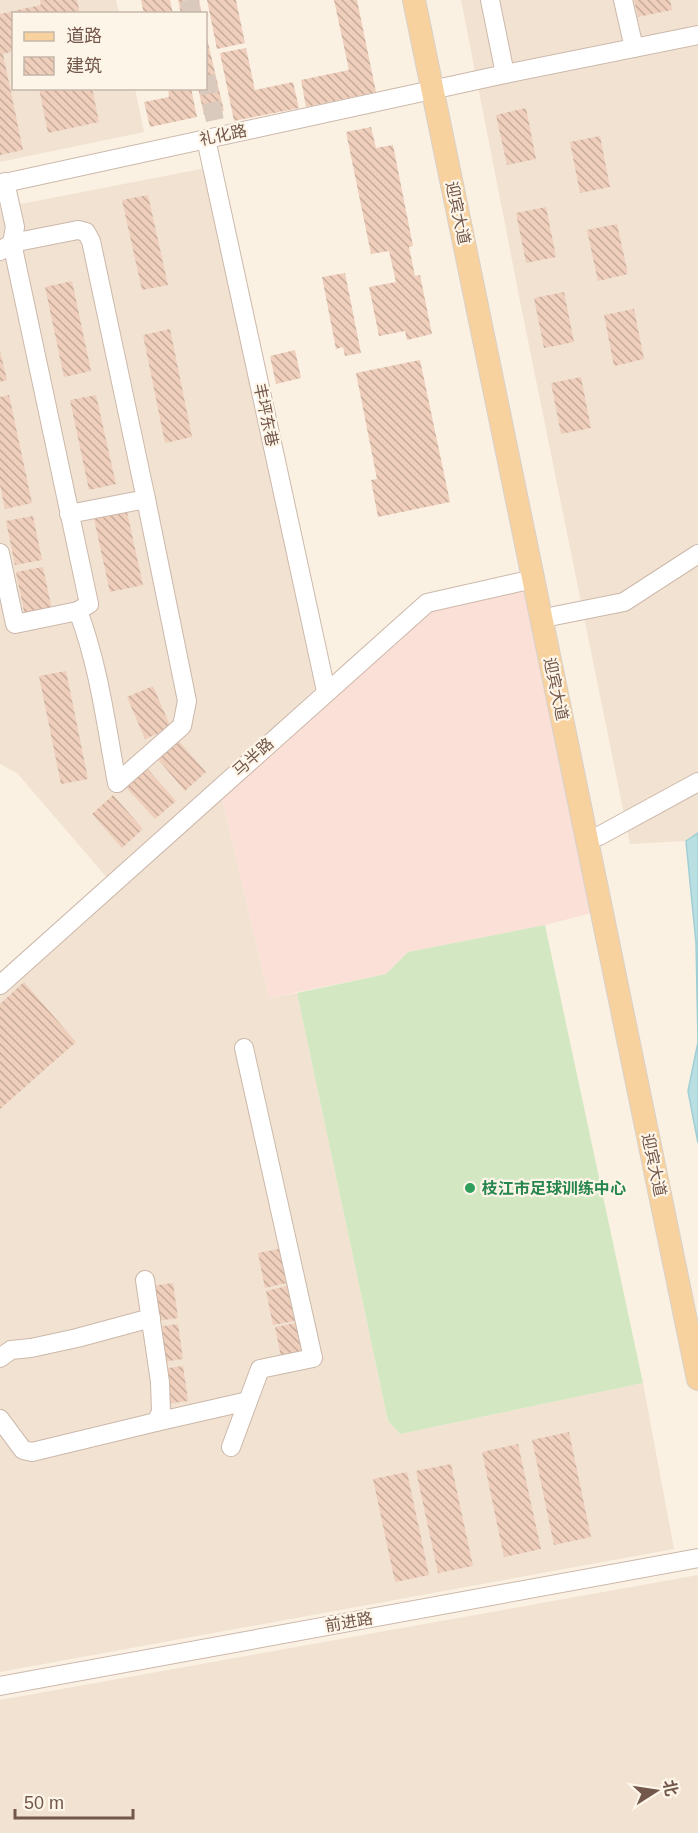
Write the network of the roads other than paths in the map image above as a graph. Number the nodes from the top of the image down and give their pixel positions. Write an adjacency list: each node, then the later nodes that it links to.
1 (414, 0): 8 (main road, 迎宾大道)
2 (428, 0): 8 (main road, 迎宾大道)
3 (490, 0): 7 (street)
4 (623, 0): 6 (street)
5 (698, 35): 6 (street, 礼化路)
6 (634, 48): 7 (street, 礼化路)
7 (505, 74): 8 (street, 礼化路)
8 (439, 88): 9 (street, 礼化路); 16 (main road, 迎宾大道); 18 (main road, 迎宾大道)
9 (206, 139): 10 (street, 礼化路); 19 (street, 丰坪东巷)
10 (3, 183): 11 (street)
11 (6, 247): 12 (street); 13 (street)
12 (146, 499): 13 (street); 17 (street)
13 (69, 514): 17 (street)
14 (0, 553): 17 (street)
15 (698, 554): 18 (street)
16 (533, 579): 19 (street, 马半路); 28 (main road, 迎宾大道)
17 (78, 611)
18 (554, 616): 21 (main road, 迎宾大道)
19 (326, 691): 22 (street, 马半路)
20 (698, 782): 21 (street)
21 (599, 836): 25 (main road, 迎宾大道)
22 (0, 985)
23 (244, 1048): 29 (street)
24 (145, 1280): 26 (street)
25 (698, 1314)
26 (151, 1318): 27 (street); 31 (street)
27 (0, 1358)
28 (698, 1379)
29 (248, 1401): 31 (street); 32 (street)
30 (0, 1419): 31 (street)
31 (156, 1422)
32 (231, 1447)
33 (698, 1558): 34 (street, 前进路)
34 (0, 1686)

